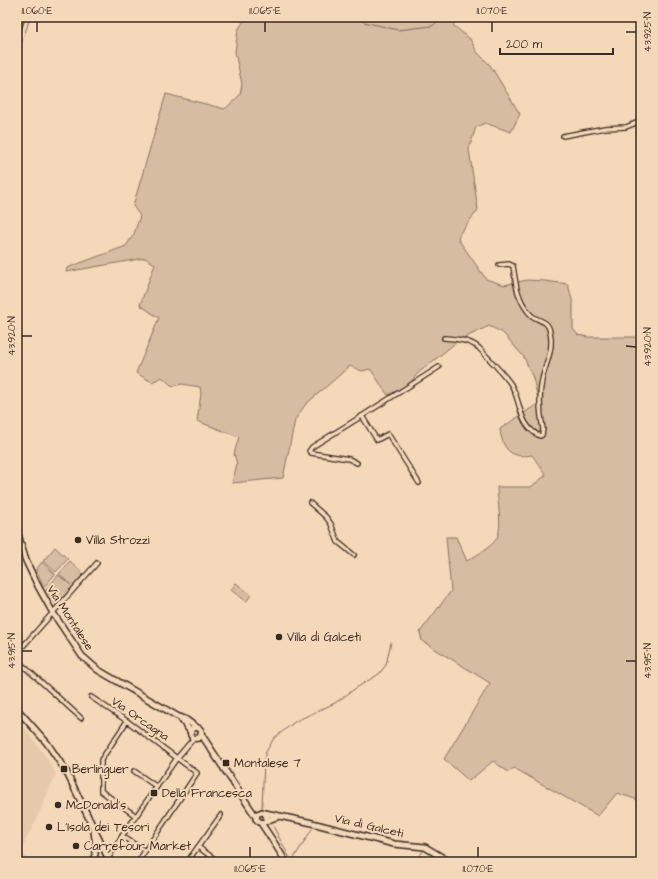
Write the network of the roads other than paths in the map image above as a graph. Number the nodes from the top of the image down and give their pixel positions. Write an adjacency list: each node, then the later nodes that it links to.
1 (23, 17): 2 (street)
2 (17, 34)
3 (641, 121): 4 (street)
4 (563, 136)
5 (499, 264): 6 (street)
6 (444, 338)
7 (439, 368): 8 (street)
8 (362, 416): 9 (street); 10 (street)
9 (357, 462)
10 (419, 483)
11 (310, 503): 14 (street)
12 (17, 531): 13 (street, Via Montalese)
13 (18, 538): 16 (street, Via Montalese)
14 (354, 555)
15 (97, 563): 16 (street)
16 (53, 613): 17 (street); 21 (street, Via Montalese)
17 (17, 653)
18 (17, 660): 22 (street)
19 (91, 697): 23 (street, Via Orcagna)
20 (17, 709): 39 (street)
21 (177, 716): 24 (street, Via Montalese); 25 (street, Via Montalese)
22 (81, 718)
23 (127, 721): 29 (street, Via Orcagna); 35 (street)
24 (196, 727): 25 (street); 26 (street, Via Montalese)
25 (190, 731): 27 (street, Via Montalese)
26 (201, 734): 27 (street); 28 (street, Via Montalese)
27 (196, 738): 28 (street); 29 (street)
28 (208, 743): 32 (street, Via Montalese)
29 (177, 758): 31 (street); 42 (street, Via Orcagna)
30 (134, 771): 31 (street)
31 (157, 787): 35 (street)
32 (250, 806): 33 (street, Via Montalese); 36 (street, Via Montalese)
33 (264, 813): 36 (street); 37 (street, Via di Galceti); 38 (street)
34 (221, 815): 41 (street)
35 (136, 816): 40 (street)
36 (256, 817): 38 (street, Via Montalese)
37 (280, 817): 38 (street, Via di Galceti); 49 (street, Via di Galceti)
38 (264, 822): 48 (street)
39 (93, 825): 43 (street); 44 (street)
40 (122, 836): 42 (street); 43 (street)
41 (198, 847): 46 (street); 47 (street)
42 (145, 851): 45 (street)
43 (108, 860): 44 (street)
44 (94, 862)
45 (138, 862)
46 (187, 862)
47 (219, 862)
48 (286, 862)
49 (450, 862)

